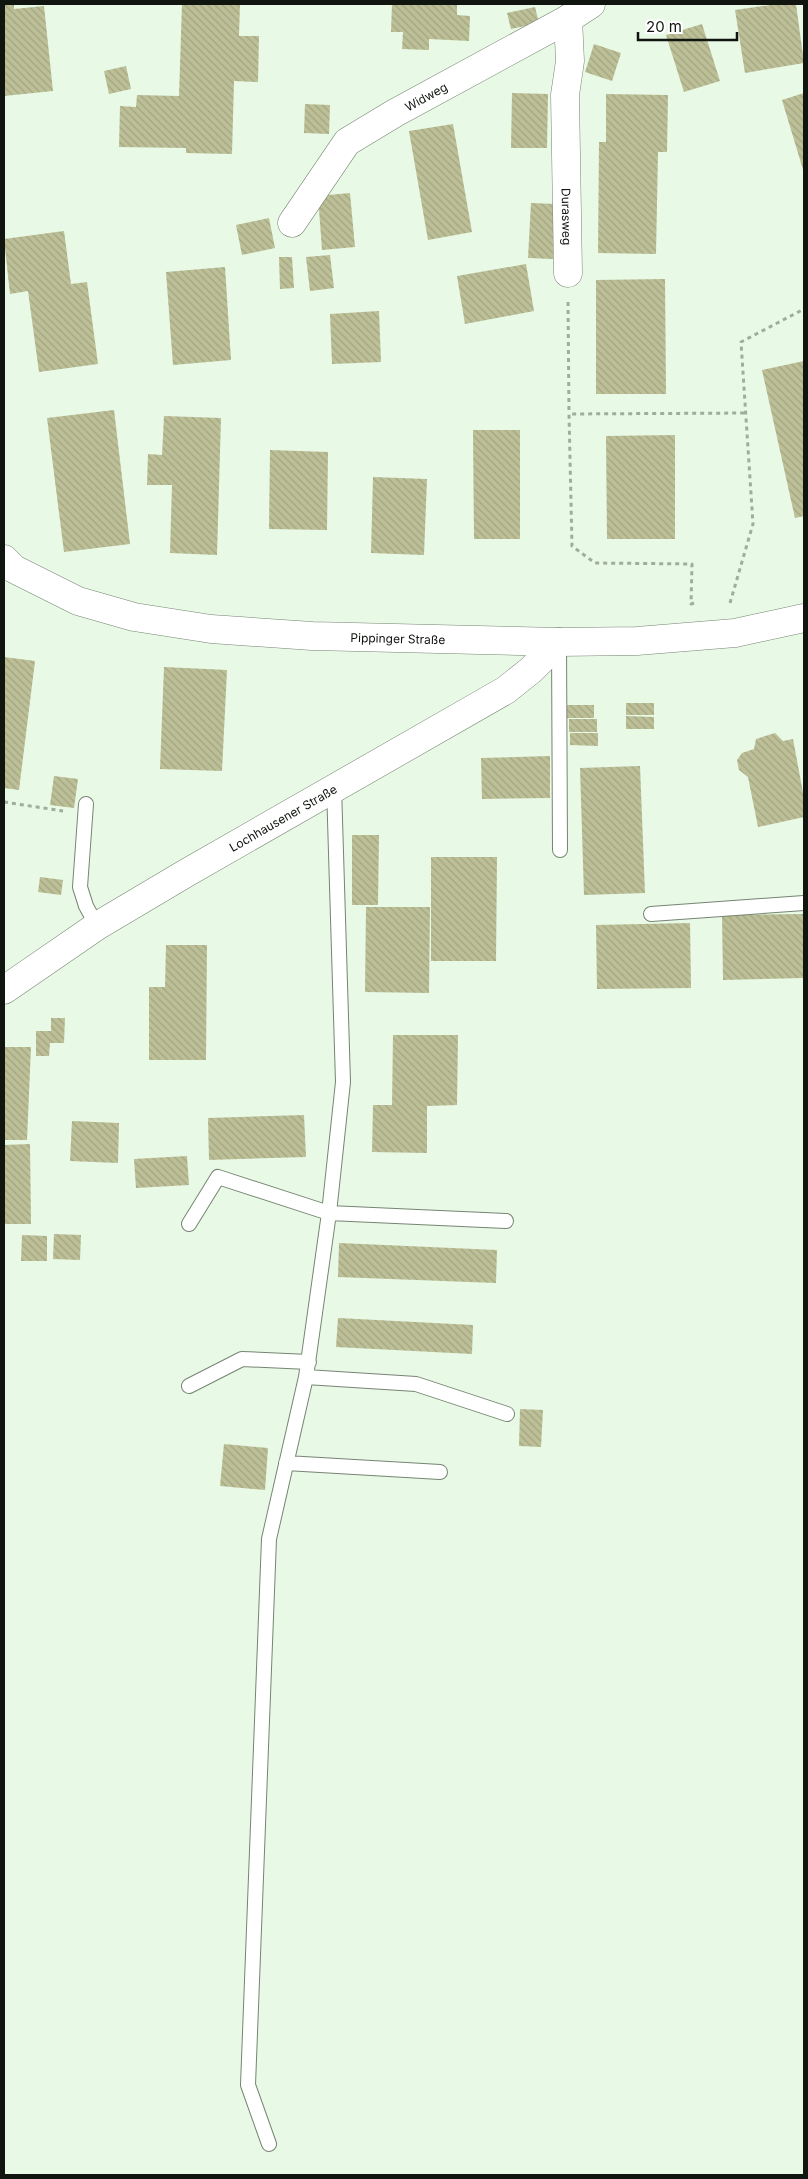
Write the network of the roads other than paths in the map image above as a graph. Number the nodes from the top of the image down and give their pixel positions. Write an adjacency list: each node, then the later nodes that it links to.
1 (591, 4): 2 (street, Widweg)
2 (568, 19): 3 (street, Widweg); 4 (street, Durasweg)
3 (292, 223)
4 (568, 273)
5 (4, 559): 7 (street, Pippinger Straße)
6 (804, 618): 7 (street, Pippinger Straße)
7 (559, 642): 8 (street, Lochhausener Straße); 10 (lane)
8 (334, 787): 13 (street, Lochhausener Straße); 15 (lane)
9 (85, 809): 13 (lane)
10 (560, 850)
11 (804, 902): 12 (lane)
12 (651, 914)
13 (97, 926): 14 (street, Lochhausener Straße)
14 (4, 990)
15 (329, 1213): 16 (lane); 17 (lane); 18 (lane)
16 (506, 1221)
17 (189, 1224)
18 (309, 1362): 19 (lane); 20 (lane)
19 (306, 1378): 21 (lane); 22 (lane)
20 (189, 1386)
21 (507, 1414)
22 (286, 1463): 23 (lane); 24 (lane)
23 (440, 1472)
24 (269, 2144)

